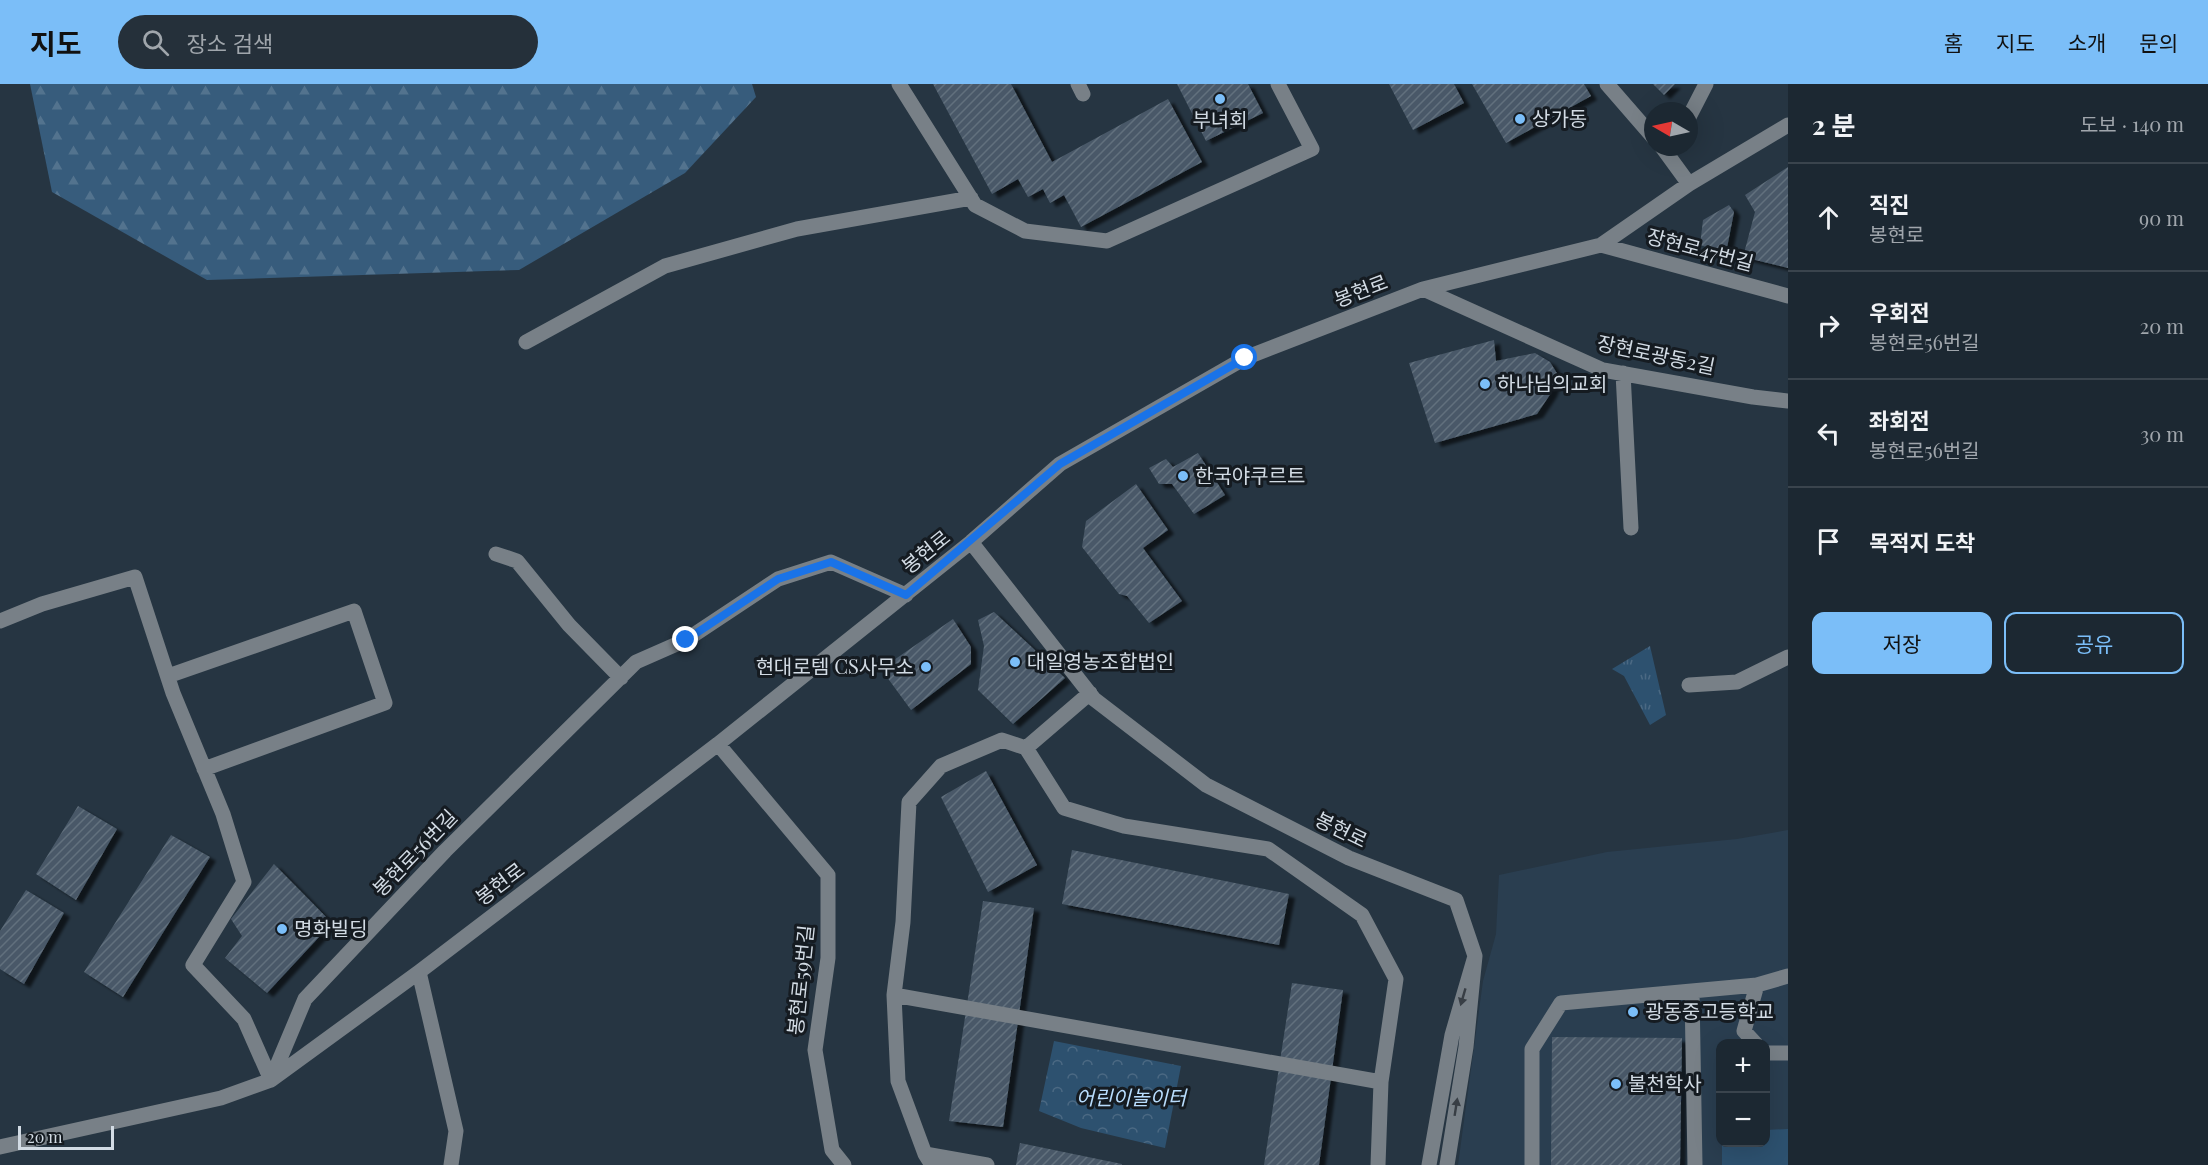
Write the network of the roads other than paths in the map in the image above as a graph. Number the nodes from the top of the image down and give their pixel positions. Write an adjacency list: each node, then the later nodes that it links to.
1 (899, 84): 10 (street)
2 (1278, 84): 10 (street)
3 (1607, 84): 7 (street)
4 (1706, 84): 5 (street)
5 (1697, 102)
6 (1788, 125): 9 (street, 봉현로)
7 (1644, 126)
8 (1673, 156): 9 (street)
9 (1689, 184): 11 (street, 봉현로)
10 (971, 198): 14 (street)
11 (1601, 245): 12 (street, 봉현로); 13 (street, 장현로47번길)
12 (1423, 289): 15 (street, 장현로광동2길); 18 (street, 봉현로)
13 (1788, 296)
14 (526, 342)
15 (1623, 374): 16 (street, 장현로광동2길); 17 (street)
16 (1788, 401)
17 (1631, 528)
18 (971, 542): 20 (street, 봉현로); 26 (street, 봉현로)
19 (495, 554): 24 (street)
20 (906, 595): 24 (street, 봉현로56번길); 27 (street, 봉현로)
21 (0, 621): 23 (street)
22 (1788, 657): 25 (street)
23 (168, 676): 29 (street); 29 (street)
24 (621, 678): 39 (street, 봉현로56번길)
25 (1689, 686)
26 (1090, 693): 28 (street); 30 (street, 봉현로)
27 (718, 744): 31 (street, 봉현로); 42 (street, 봉현로59번길)
28 (1026, 748): 35 (street); 40 (street)
29 (204, 769): 39 (street)
30 (1475, 956): 49 (street, one-way to 49); 50 (street, 봉현로, one-way to 30)
31 (419, 972): 39 (street, 봉현로); 44 (street)
32 (1788, 976): 33 (street)
33 (1757, 985): 34 (street); 36 (street)
34 (1692, 992): 51 (street); 52 (street)
35 (894, 995): 40 (street); 43 (street)
36 (1751, 1039)
37 (1770, 1053): 38 (street)
38 (1788, 1053)
39 (271, 1080): 41 (street, 봉현로)
40 (1381, 1082): 48 (street)
41 (0, 1147)
42 (832, 1150): 45 (street, 봉현로59번길); 46 (street, 봉현로59번길)
43 (928, 1159): 47 (street)
44 (452, 1165)
45 (827, 1165)
46 (844, 1165)
47 (987, 1165)
48 (1378, 1165)
49 (1429, 1165)
50 (1447, 1165)
51 (1532, 1165)
52 (1695, 1165)

